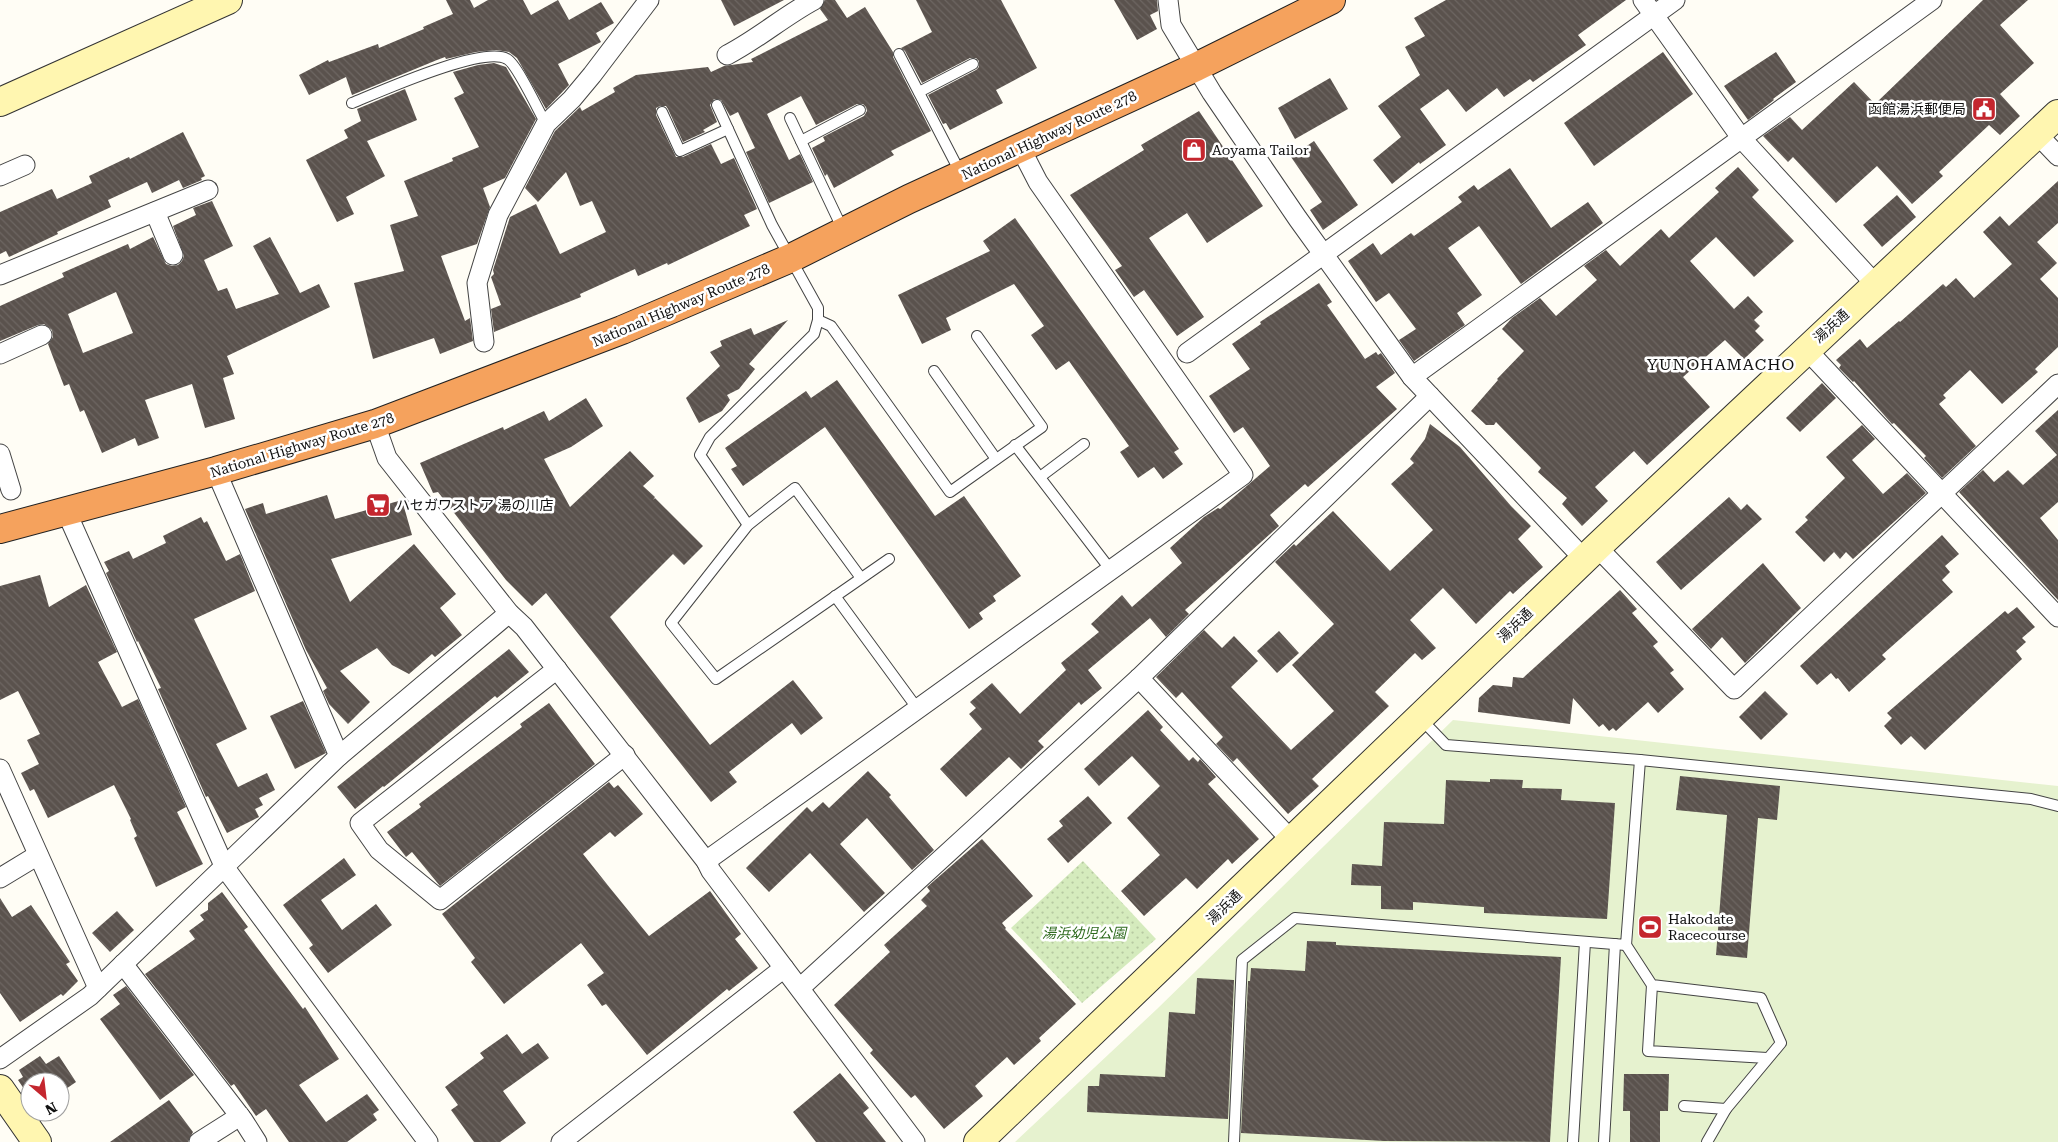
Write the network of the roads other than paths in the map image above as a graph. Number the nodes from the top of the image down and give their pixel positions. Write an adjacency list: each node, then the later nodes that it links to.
1 (228, 0): 14 (street)
2 (649, 0): 21 (street)
3 (814, 0): 10 (street)
4 (1168, 0): 12 (street)
5 (1331, 0): 12 (highway, National Highway Route 278)
6 (1674, 0): 8 (street)
7 (1932, 0): 24 (street)
8 (1648, 8): 24 (street); 34 (street)
9 (899, 54): 13 (lane)
10 (727, 55)
11 (973, 64): 13 (lane)
12 (1196, 67): 26 (highway, National Highway Route 278); 34 (street)
13 (919, 92): 30 (lane)
14 (0, 102)
15 (352, 103): 21 (lane)
16 (717, 105): 22 (lane)
17 (860, 110): 25 (lane)
18 (662, 112): 22 (lane)
19 (2058, 114): 23 (street, 湯浜通)
20 (790, 118): 25 (lane)
21 (546, 124): 42 (street)
22 (728, 129): 36 (lane)
23 (2037, 134): 27 (street); 38 (street, 湯浜通)
24 (1742, 139): 38 (street); 47 (street)
25 (801, 141): 33 (lane)
26 (1021, 148): 30 (highway, National Highway Route 278); 64 (street)
27 (2058, 156)
28 (25, 165): 29 (street)
29 (0, 176)
30 (962, 176): 33 (highway, National Highway Route 278)
31 (208, 190): 32 (street)
32 (155, 212): 35 (street); 37 (street)
33 (844, 232): 36 (highway, National Highway Route 278)
34 (1324, 254): 44 (street); 47 (street)
35 (173, 255)
36 (791, 258): 39 (lane); 50 (highway, National Highway Route 278)
37 (0, 275)
38 (1876, 285): 43 (street, 湯浜通)
39 (818, 320): 54 (lane); 60 (lane)
40 (42, 335): 45 (street)
41 (977, 336): 52 (lane)
42 (484, 342)
43 (1806, 350): 58 (street); 62 (street, 湯浜通)
44 (1187, 353)
45 (0, 354)
46 (934, 371): 54 (lane)
47 (1412, 377): 49 (street)
48 (2058, 384): 58 (street)
49 (1430, 396): 62 (street); 70 (street)
50 (375, 424): 55 (highway, National Highway Route 278); 67 (street)
51 (1084, 444): 56 (lane)
52 (1015, 445): 54 (lane); 56 (lane)
53 (0, 454): 57 (street)
54 (996, 459)
55 (216, 471): 59 (highway, National Highway Route 278); 74 (street)
56 (1040, 477): 64 (lane)
57 (12, 490)
58 (1942, 494): 62 (street); 68 (street)
59 (66, 511): 61 (highway, National Highway Route 278); 81 (street)
60 (748, 525): 65 (lane); 66 (lane)
61 (0, 529)
62 (1591, 553): 72 (street, 湯浜通)
63 (889, 559): 65 (lane)
64 (1110, 569): 71 (street)
65 (861, 578): 66 (lane)
66 (835, 596): 71 (lane)
67 (509, 613): 69 (street); 74 (street)
68 (2058, 617)
69 (557, 669): 73 (street); 73 (street)
70 (1139, 678): 78 (street); 90 (street)
71 (917, 708): 80 (street)
72 (1419, 718): 75 (lane); 78 (street, 湯浜通)
73 (625, 755): 80 (street)
74 (339, 756): 81 (street)
75 (1640, 760): 77 (lane); 85 (lane)
76 (0, 769): 79 (street)
77 (2058, 806)
78 (1292, 841): 103 (street, 湯浜通)
79 (38, 855): 82 (street); 89 (street)
80 (706, 861): 87 (street)
81 (225, 868): 86 (street); 100 (street)
82 (0, 878)
83 (1585, 942): 84 (lane); 104 (lane); 105 (lane)
84 (1615, 944): 85 (lane); 106 (lane)
85 (1626, 945): 88 (lane)
86 (123, 964): 89 (street); 96 (street)
87 (784, 968): 90 (street); 101 (street)
88 (1652, 985): 91 (lane); 91 (lane)
89 (98, 988): 92 (street)
90 (800, 988): 102 (street)
91 (1767, 1058): 95 (lane)
92 (0, 1059)
93 (0, 1089): 97 (street)
94 (1684, 1106): 95 (lane)
95 (1726, 1109): 107 (lane)
96 (240, 1116): 98 (street); 99 (street)
97 (37, 1142)
98 (199, 1142)
99 (256, 1142)
100 (428, 1142)
101 (561, 1142)
102 (916, 1142)
103 (978, 1142)
104 (1234, 1142)
105 (1573, 1142)
106 (1604, 1142)
107 (1707, 1142)

